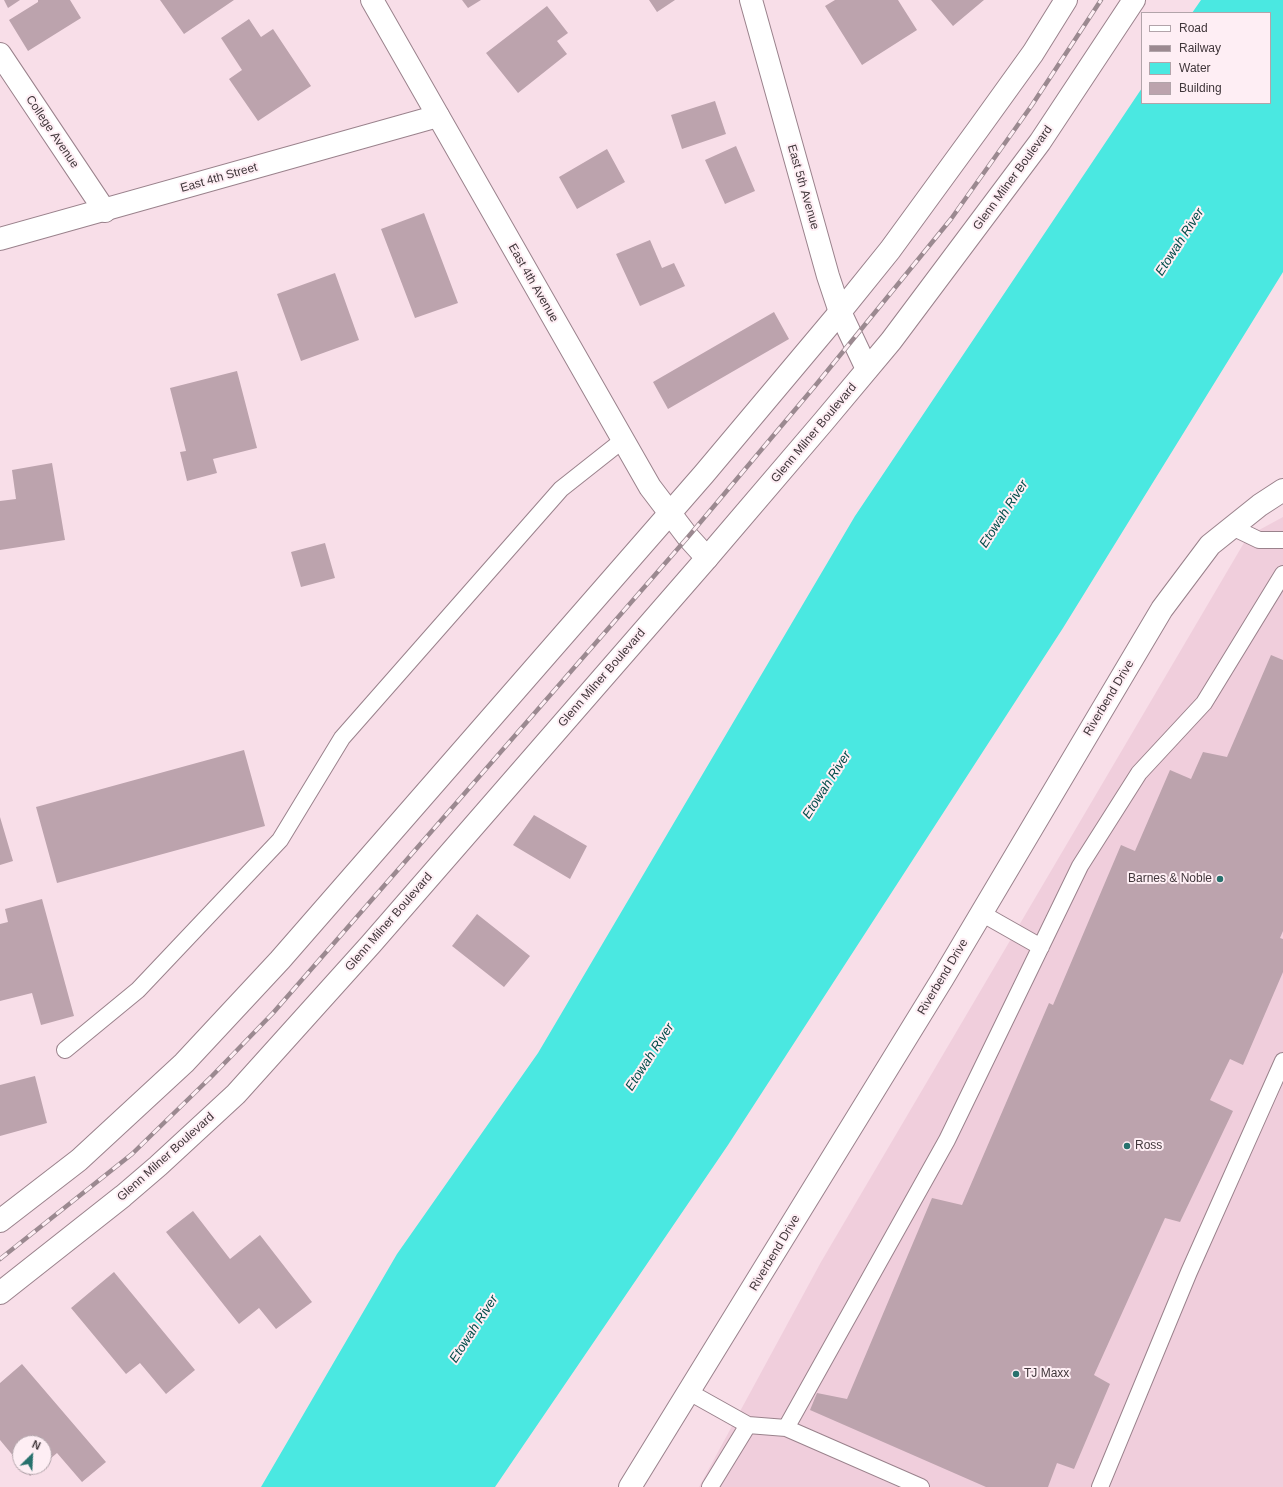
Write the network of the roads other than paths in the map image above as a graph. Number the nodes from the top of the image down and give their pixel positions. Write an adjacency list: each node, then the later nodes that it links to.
1 (372, 0): 6 (street, East 4th Avenue)
2 (751, 0): 9 (street, East 5th Avenue)
3 (1066, 0): 9 (street)
4 (1134, 0): 10 (street, Glenn Milner Boulevard)
5 (0, 54): 7 (street, College Avenue)
6 (438, 116): 7 (street, East 4th Street); 11 (street, East 4th Avenue)
7 (104, 211): 8 (street, East 4th Street)
8 (0, 240)
9 (840, 312): 10 (street, East 5th Avenue); 13 (street)
10 (867, 370): 16 (street, Glenn Milner Boulevard)
11 (624, 440): 13 (street, East 4th Avenue); 20 (lane)
12 (1283, 490): 14 (street, Riverbend Drive)
13 (670, 512): 16 (street, East 4th Avenue); 22 (street)
14 (1232, 527): 15 (lane); 18 (street, Riverbend Drive)
15 (1283, 540)
16 (707, 558): 23 (street, Glenn Milner Boulevard)
17 (1283, 574): 19 (lane)
18 (982, 913): 19 (lane); 24 (street, Riverbend Drive)
19 (1041, 947): 26 (lane)
20 (65, 1050)
21 (1283, 1061): 30 (lane)
22 (0, 1222)
23 (0, 1293)
24 (689, 1392): 25 (lane); 27 (street, Riverbend Drive)
25 (748, 1425): 26 (lane); 28 (lane)
26 (786, 1428): 29 (lane)
27 (630, 1487)
28 (710, 1487)
29 (921, 1487)
30 (1100, 1487)

